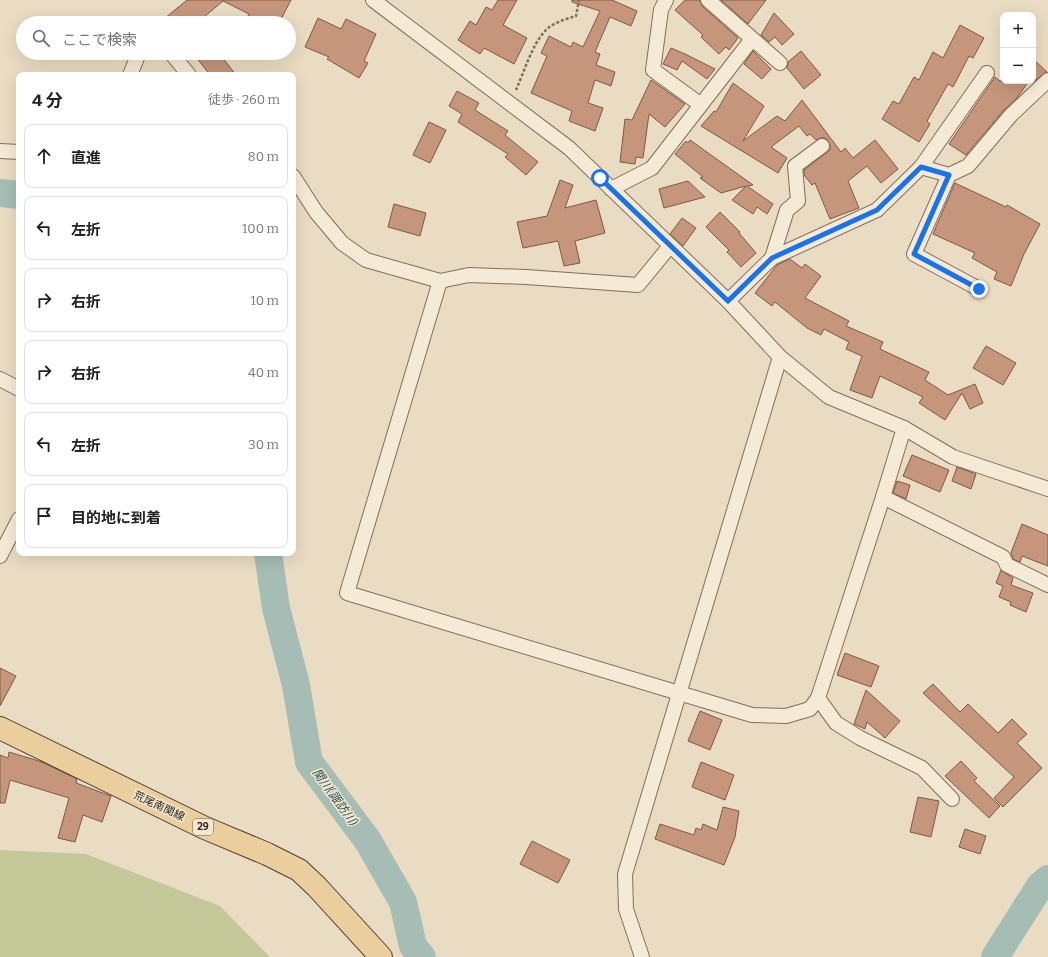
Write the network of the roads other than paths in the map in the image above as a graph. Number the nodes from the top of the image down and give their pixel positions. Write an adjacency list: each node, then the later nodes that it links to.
1 (373, 0): 19 (street)
2 (666, 0): 12 (street)
3 (708, 0): 4 (street)
4 (752, 39): 7 (street); 12 (street)
5 (136, 60): 8 (street)
6 (177, 60): 9 (street)
7 (780, 63)
8 (131, 72)
9 (187, 72)
10 (987, 73): 16 (street)
11 (1048, 80): 17 (street)
12 (701, 105): 19 (street)
13 (822, 146): 21 (street)
14 (0, 151): 15 (street)
15 (16, 152)
16 (921, 167): 17 (street); 21 (street)
17 (949, 175): 23 (street)
18 (296, 181): 22 (street)
19 (611, 189): 20 (street)
20 (670, 246): 22 (street); 24 (street)
21 (772, 258): 24 (street)
22 (440, 281): 34 (street)
23 (979, 289)
24 (728, 301): 25 (street)
25 (780, 357): 28 (street); 34 (street)
26 (0, 379): 27 (street)
27 (16, 387)
28 (904, 428): 29 (street); 30 (street)
29 (1048, 489)
30 (884, 497): 33 (street); 35 (street)
31 (16, 525): 32 (street)
32 (0, 556)
33 (1048, 585)
34 (679, 693): 35 (street); 39 (street)
35 (818, 698): 37 (street)
36 (0, 728): 38 (main road, 荒尾南関線 / 29)
37 (952, 799)
38 (381, 957)
39 (642, 957)

